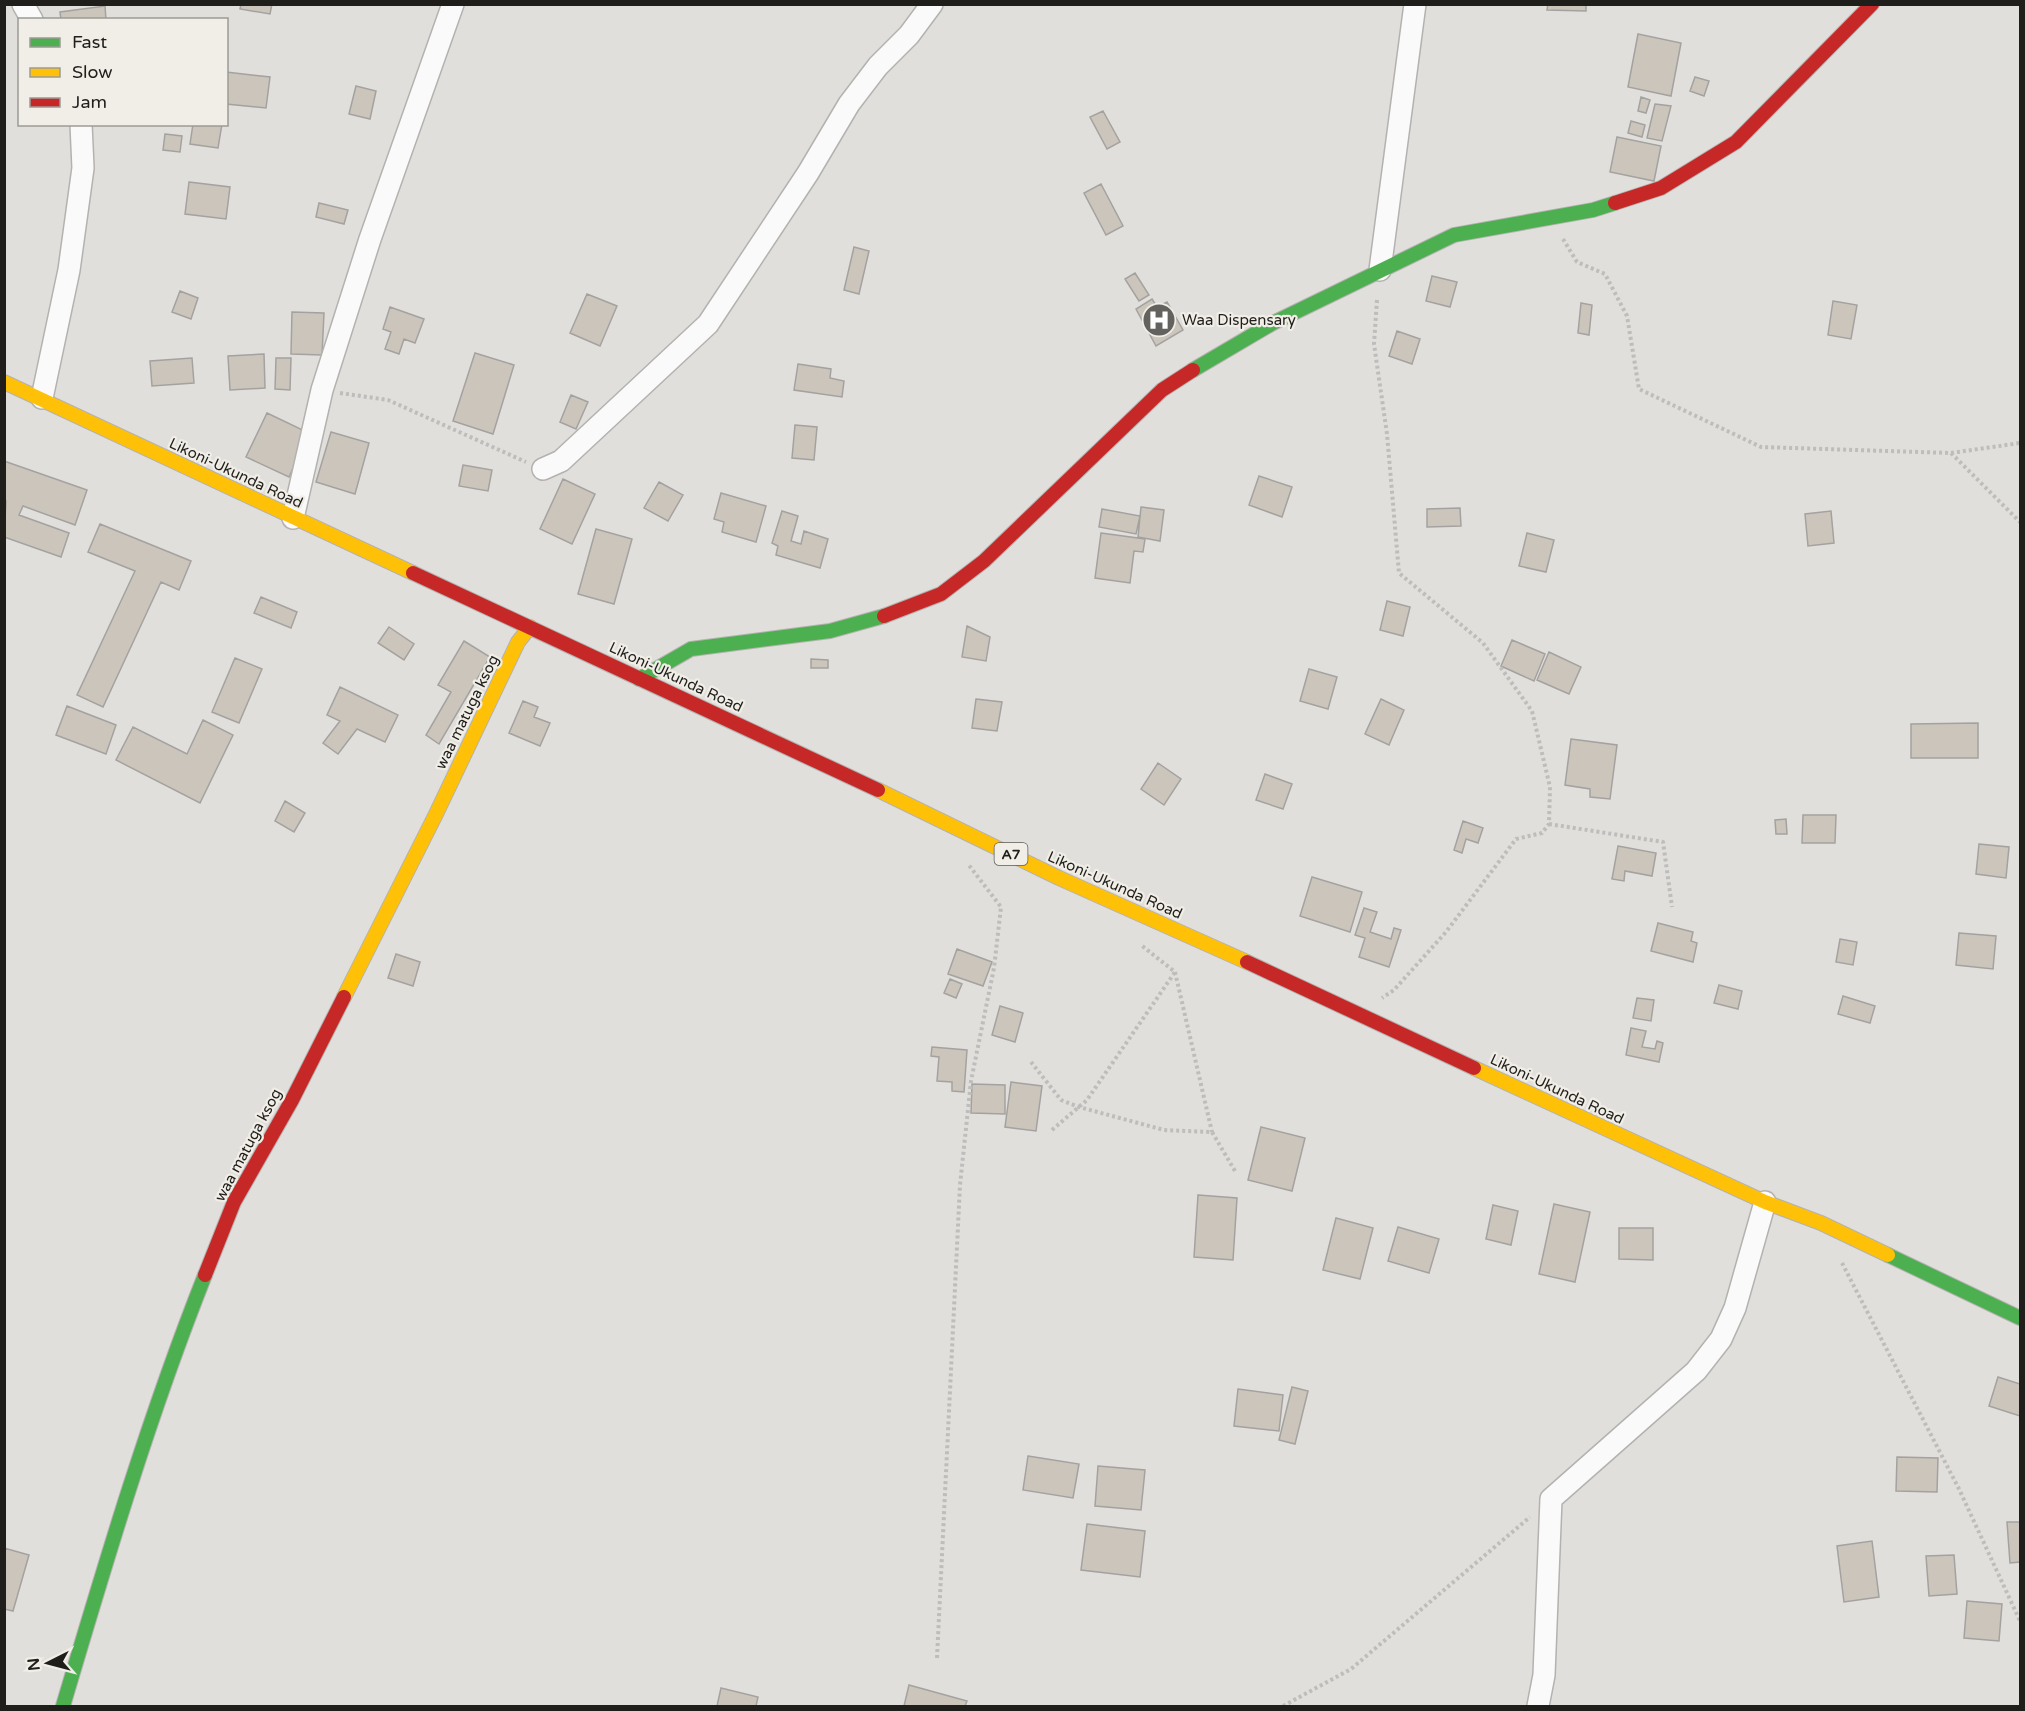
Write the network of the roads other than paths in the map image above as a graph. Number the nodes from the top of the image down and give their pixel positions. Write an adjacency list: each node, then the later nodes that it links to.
1 (23, 4): 6 (street)
2 (453, 4): 12 (street)
3 (932, 4): 11 (street)
4 (1415, 4): 8 (street)
5 (1872, 4): 8 (main road)
6 (31, 18)
7 (81, 126): 10 (street)
8 (1380, 270): 14 (main road)
9 (4, 382): 10 (main road, Likoni-Ukunda Road / A7)
10 (42, 398): 12 (main road, Likoni-Ukunda Road / A7)
11 (543, 469)
12 (293, 518): 13 (main road, Likoni-Ukunda Road / A7)
13 (530, 627): 14 (main road, Likoni-Ukunda Road / A7); 17 (main road, waa matuga ksog)
14 (639, 679): 15 (main road, Likoni-Ukunda Road / A7)
15 (1765, 1202): 16 (main road, Likoni-Ukunda Road / A7); 18 (street)
16 (2020, 1318)
17 (63, 1707)
18 (1538, 1707)

